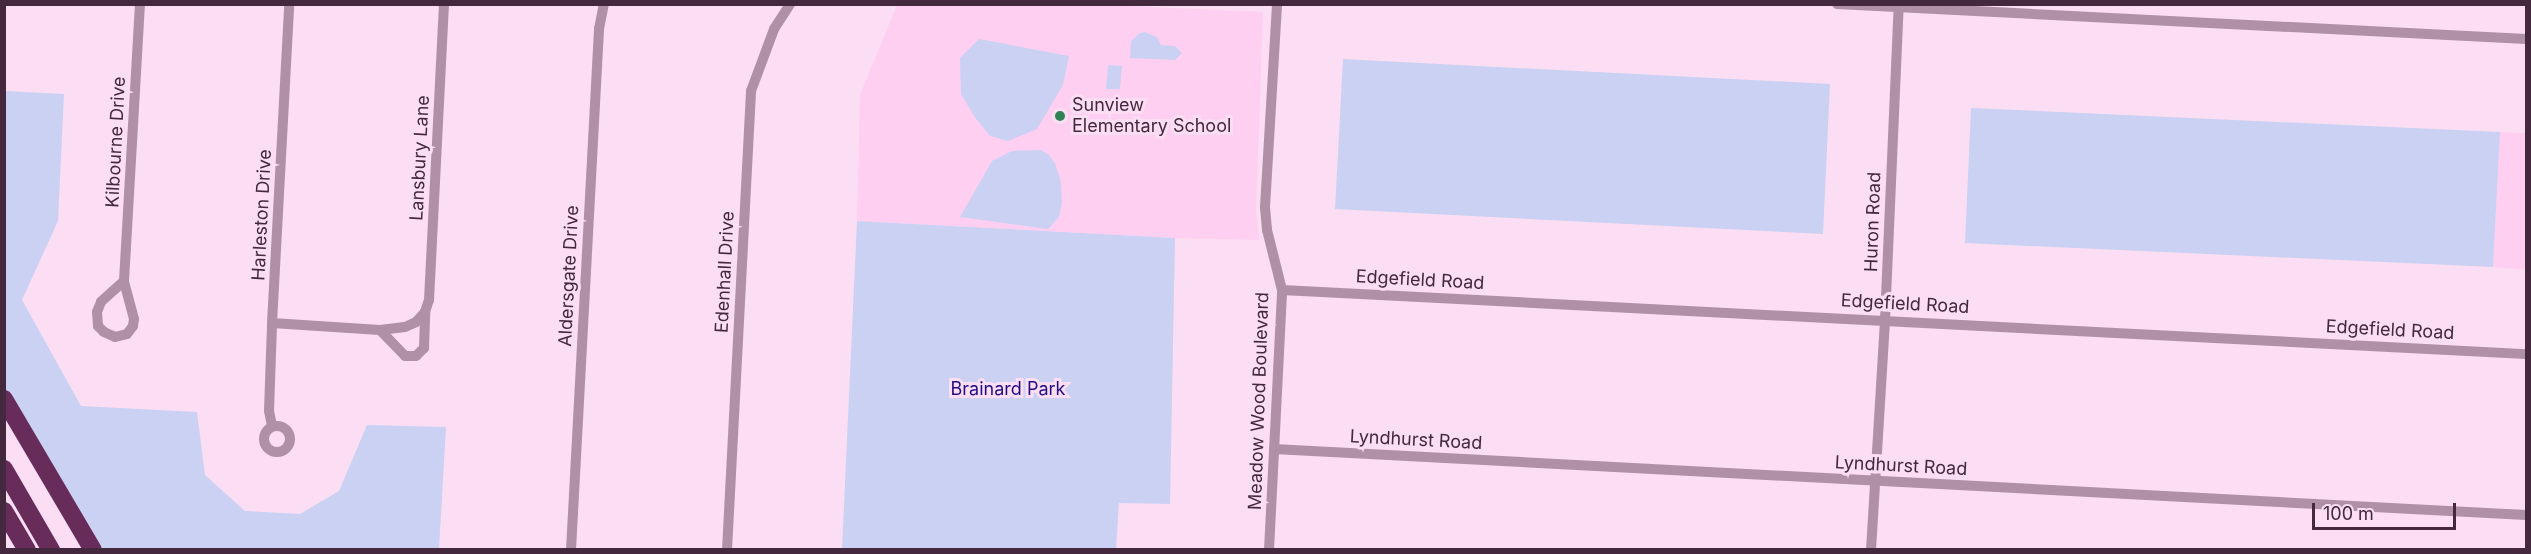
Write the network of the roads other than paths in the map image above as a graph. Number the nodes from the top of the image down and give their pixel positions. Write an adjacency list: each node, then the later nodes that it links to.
1 (141, 4): 10 (street, Kilbourne Drive)
2 (289, 4): 13 (street, Harleston Drive)
3 (444, 4): 14 (street, Lansbury Lane)
4 (604, 4): 27 (street, Aldersgate Drive)
5 (790, 4): 28 (street, Edenhall Drive)
6 (1277, 4): 11 (street, Meadow Wood Boulevard)
7 (1837, 4): 8 (street)
8 (1899, 6): 9 (street); 12 (street, Huron Road)
9 (2526, 39)
10 (124, 281): 10 (street, Kilbourne Drive)
11 (1282, 290): 12 (street, Edgefield Road); 19 (street, Meadow Wood Boulevard)
12 (1885, 320): 16 (street, Edgefield Road); 21 (street, Huron Road)
13 (272, 323): 15 (street); 18 (street, Harleston Drive)
14 (420, 324): 15 (street); 15 (street, Lansbury Lane)
15 (380, 330)
16 (2526, 354)
17 (4, 399): 26 (highway)
18 (272, 426)
19 (1274, 449): 21 (street, Lyndhurst Road); 29 (street, Meadow Wood Boulevard)
20 (4, 470): 25 (highway)
21 (1875, 482): 23 (street, Lyndhurst Road); 30 (street, Huron Road)
22 (4, 511): 24 (highway)
23 (2526, 514)
24 (27, 549)
25 (51, 549)
26 (93, 549)
27 (571, 549)
28 (727, 549)
29 (1269, 549)
30 (1871, 549)

